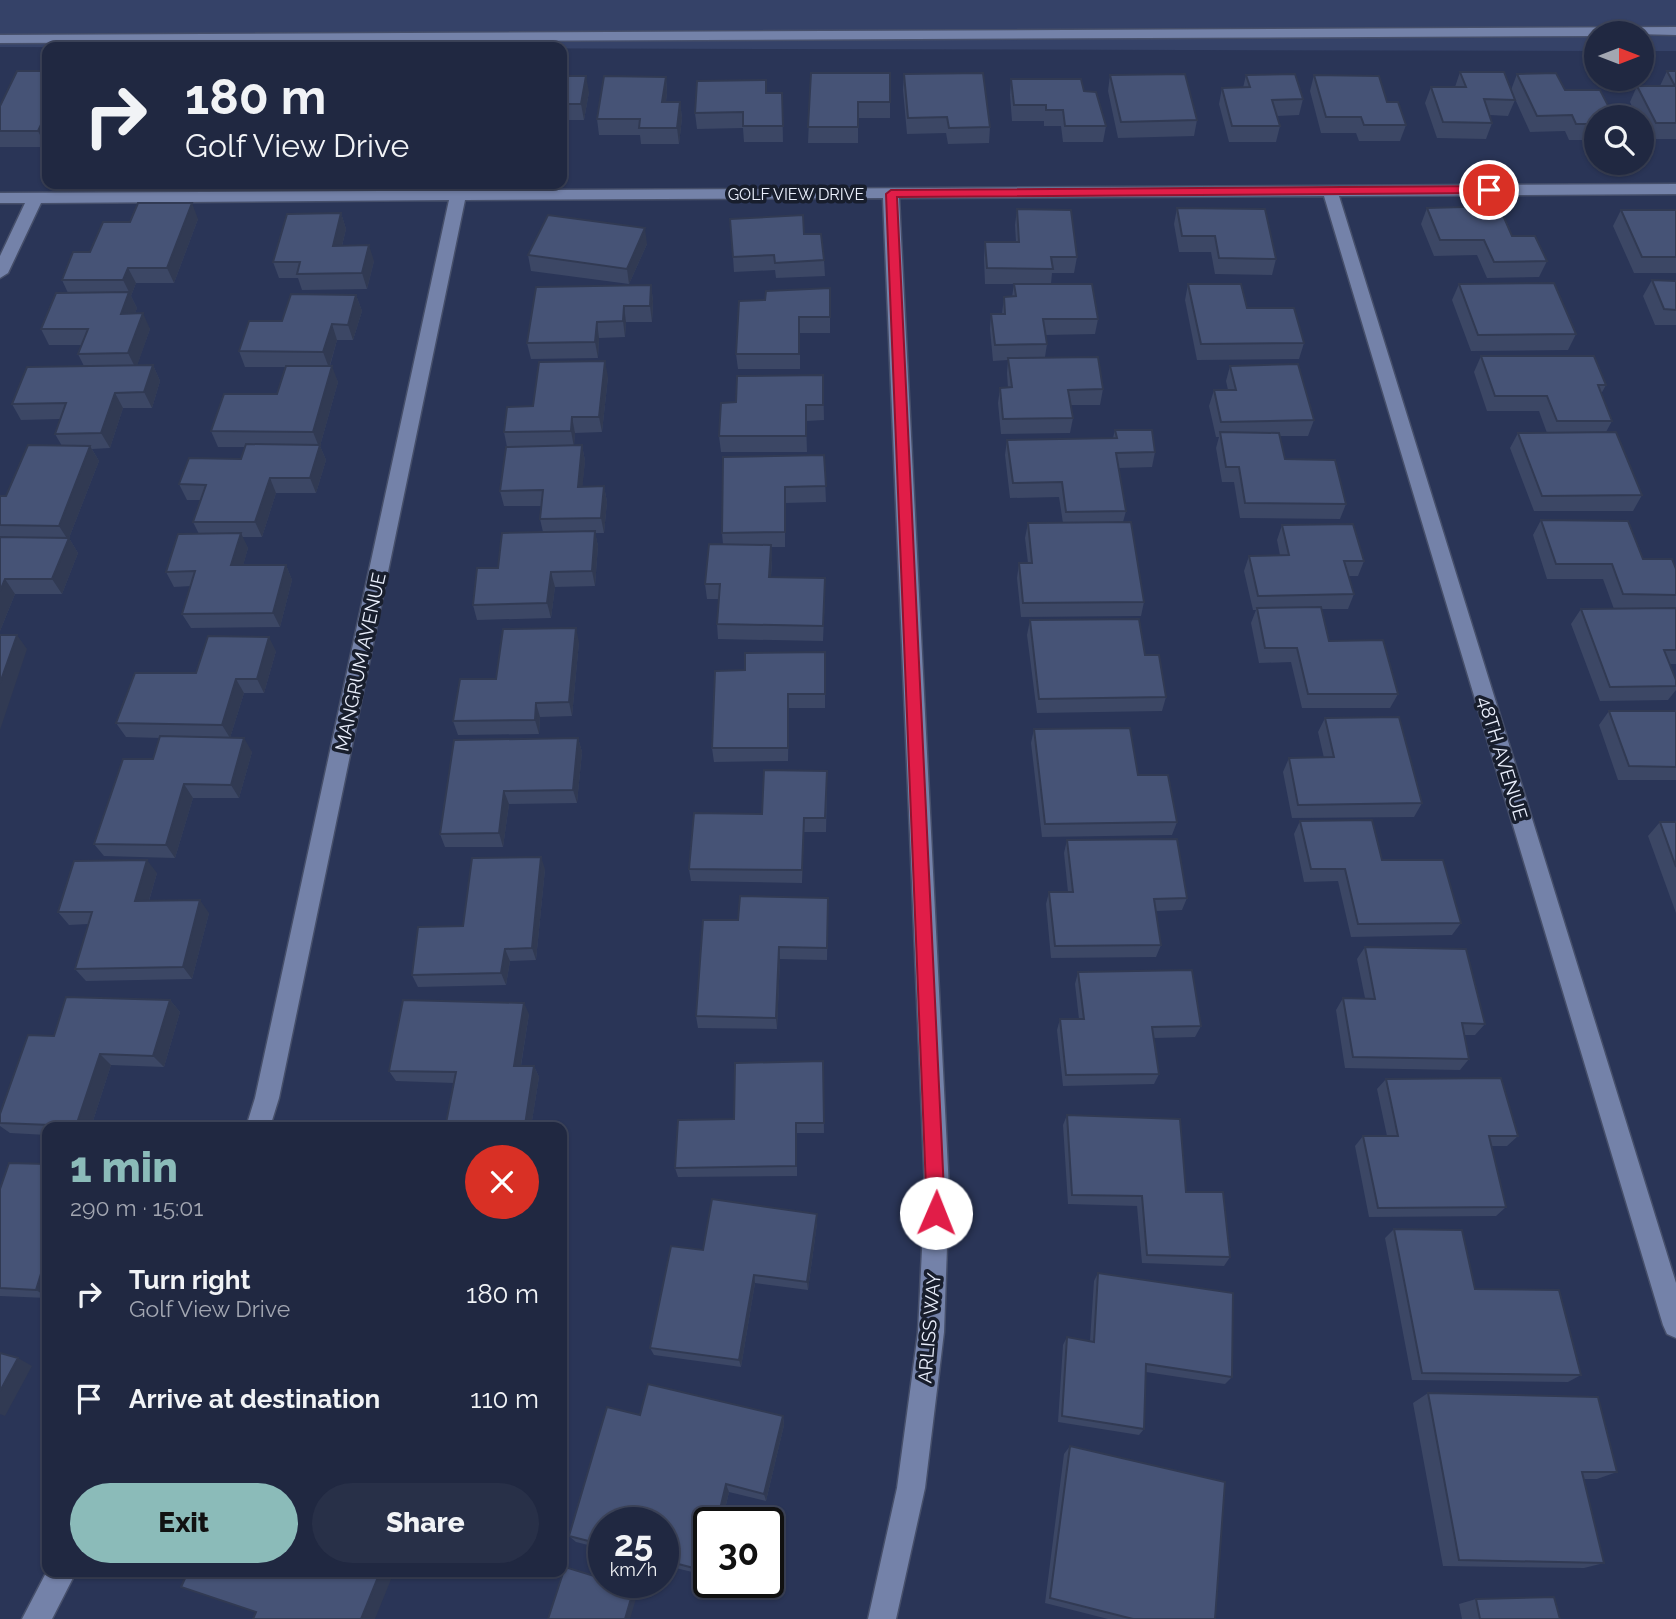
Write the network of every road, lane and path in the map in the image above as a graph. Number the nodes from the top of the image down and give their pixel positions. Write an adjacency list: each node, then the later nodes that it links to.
1 (1676, 31): 2 (street)
2 (0, 39)
3 (1676, 189): 4 (street, GOLF VIEW DRIVE)
4 (1329, 191): 5 (street, GOLF VIEW DRIVE); 11 (street, 48TH AVENUE)
5 (891, 194): 6 (street, GOLF VIEW DRIVE); 14 (street, ARLISS WAY)
6 (458, 196): 8 (street, GOLF VIEW DRIVE); 10 (street, MANGRUM AVENUE)
7 (0, 198): 8 (street, GOLF VIEW DRIVE)
8 (36, 198): 9 (street)
9 (0, 273)
10 (260, 1122)
11 (1676, 1325)
12 (59, 1577): 13 (street)
13 (36, 1619)
14 (882, 1619)

